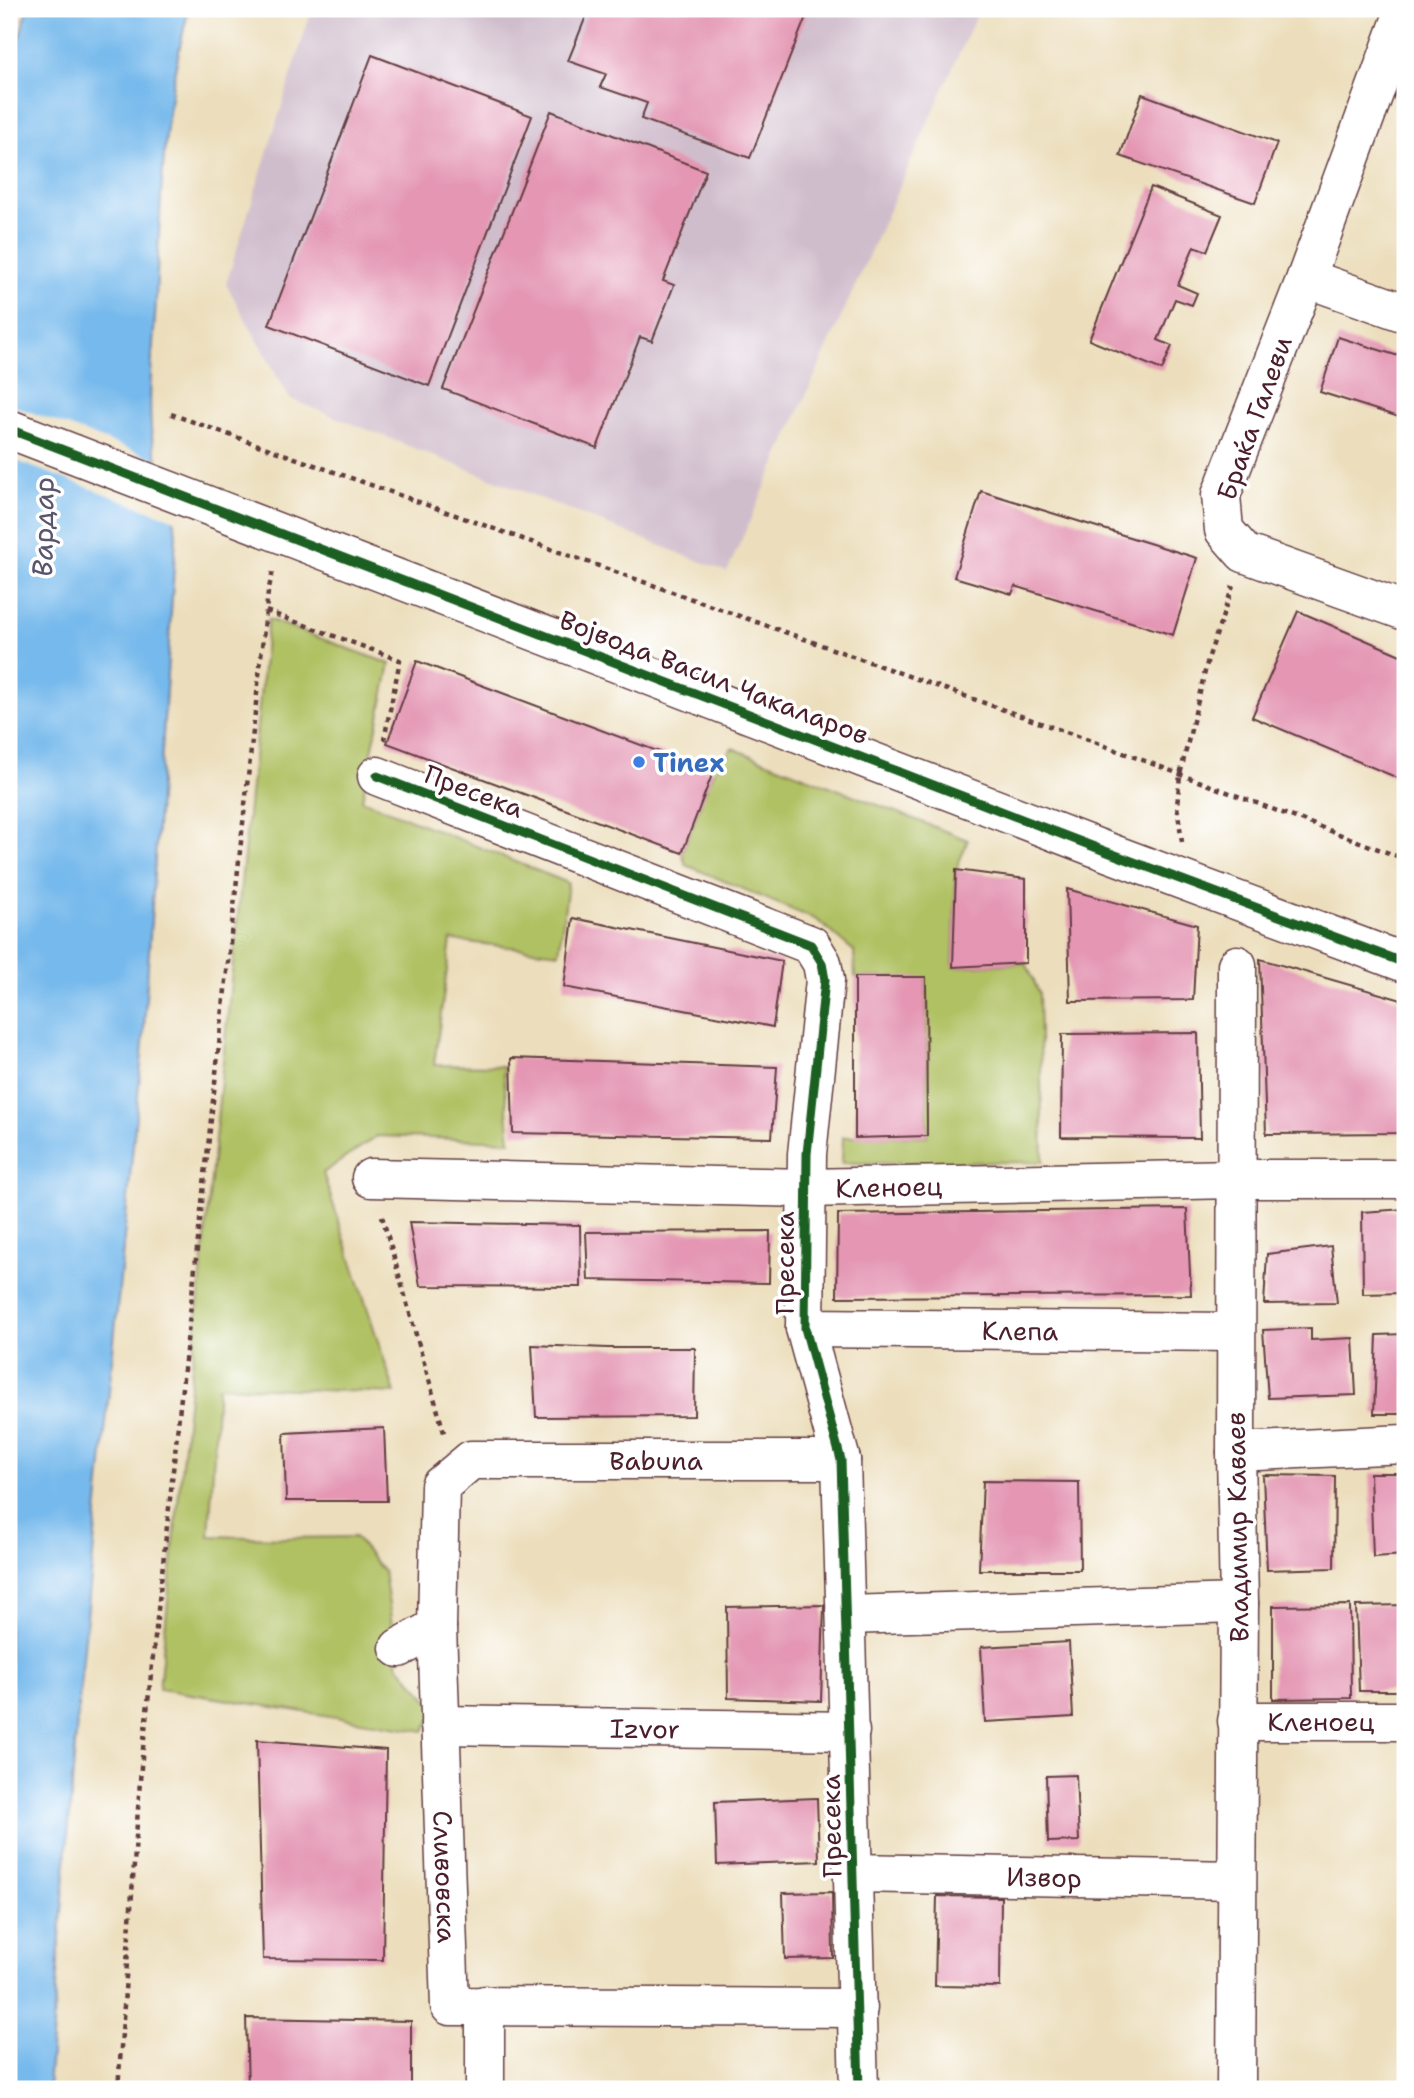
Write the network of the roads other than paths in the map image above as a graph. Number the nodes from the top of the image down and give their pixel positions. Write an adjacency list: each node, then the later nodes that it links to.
1 (1404, 11): 2 (street, Браќа Галеви)
2 (1306, 278): 3 (street); 5 (street, Браќа Галеви)
3 (1405, 313)
4 (9, 429): 7 (street, Војвода Васил Чакаларов)
5 (1405, 611)
6 (377, 776): 12 (street, Пресека)
7 (1405, 963)
8 (1237, 965): 10 (street, Владимир Каваев)
9 (371, 1178): 12 (street, Кленоец)
10 (1236, 1179): 11 (street, Кленоец); 12 (street, Кленоец); 14 (street, Владимир Каваев)
11 (1405, 1180)
12 (806, 1188): 13 (street, Пресека)
13 (805, 1328): 14 (street, Клепа); 17 (street, Пресека)
14 (1235, 1332): 16 (street, Владимир Каваев)
15 (1405, 1444): 16 (street)
16 (1236, 1452): 19 (street, Владимир Каваев)
17 (841, 1460): 18 (street, Babuna); 20 (street, Пресека)
18 (440, 1486): 21 (street, Сливовска)
19 (1239, 1603): 20 (street); 23 (street, Владимир Каваев)
20 (846, 1615): 26 (street, Пресека)
21 (436, 1627): 22 (street); 25 (street, Сливовска)
22 (399, 1648)
23 (1237, 1721): 24 (street, Кленоец); 28 (street, Владимир Каваев)
24 (1405, 1721)
25 (440, 1725): 26 (street, Izvor); 29 (street, Сливовска)
26 (850, 1731): 27 (street, Пресека)
27 (853, 1873): 28 (street, Извор); 30 (street, Пресека)
28 (1236, 1880): 33 (street, Владимир Каваев)
29 (485, 2005): 30 (street); 31 (street)
30 (858, 2008): 32 (street, Пресека)
31 (485, 2089)
32 (859, 2089)
33 (1236, 2089)

